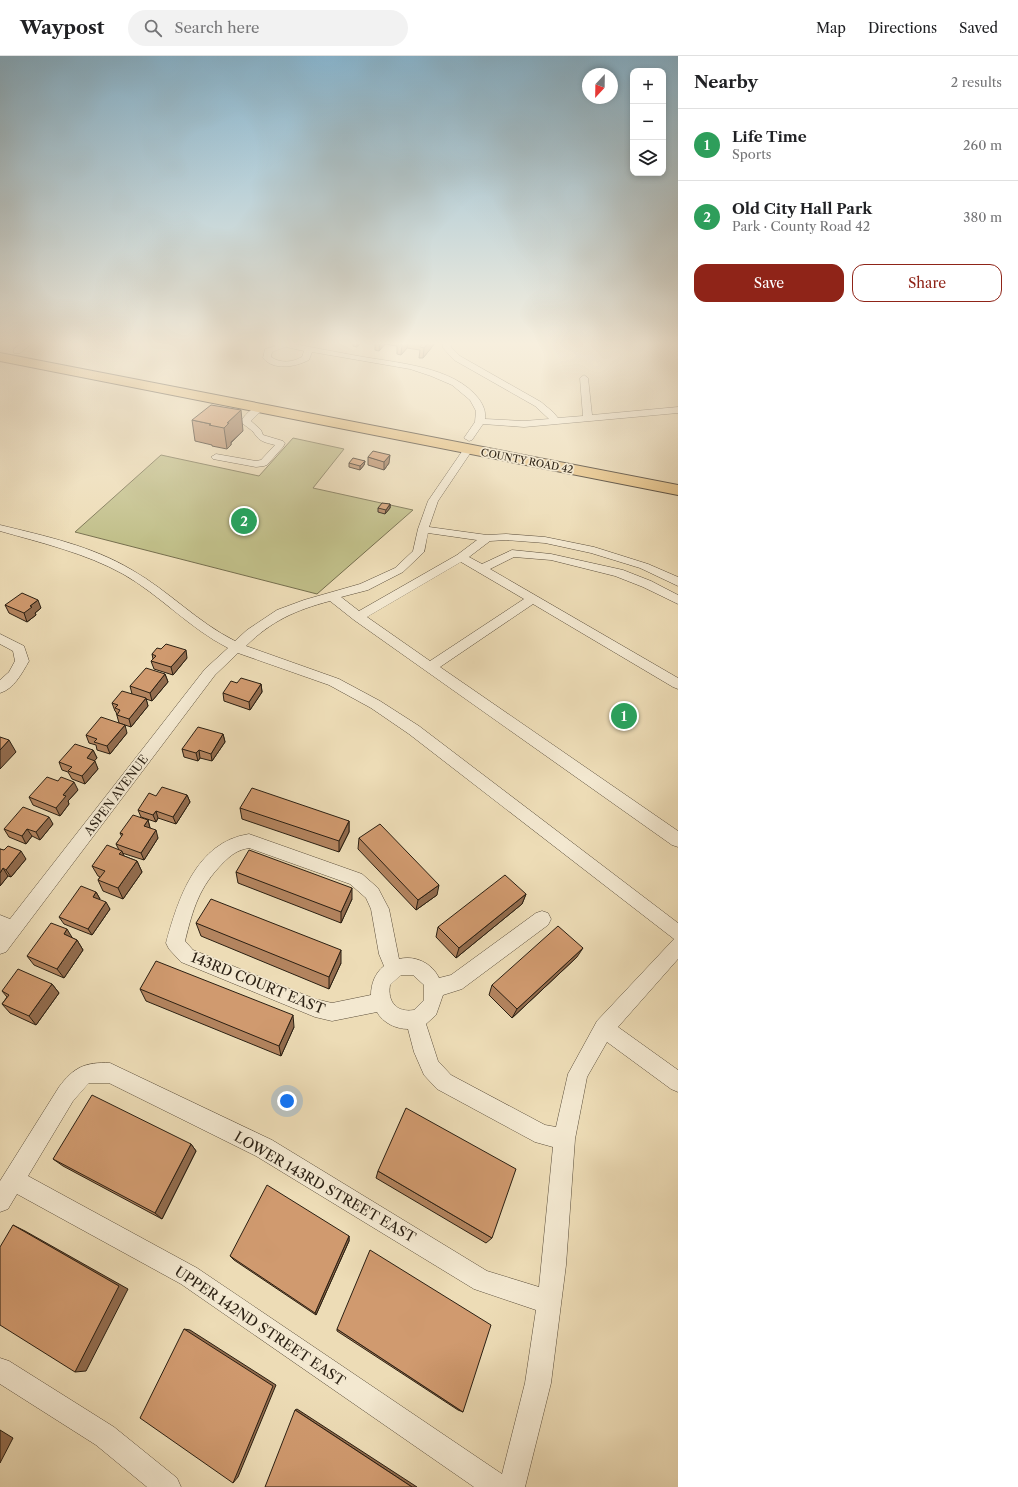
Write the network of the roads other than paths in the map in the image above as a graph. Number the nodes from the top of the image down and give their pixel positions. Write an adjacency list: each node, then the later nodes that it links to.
1 (259, 409): 12 (street)
2 (264, 409): 11 (highway, COUNTY ROAD 42)
3 (303, 409): 11 (highway, COUNTY ROAD 42)
4 (479, 409): 9 (street)
5 (544, 409): 10 (street)
6 (587, 409): 8 (street)
7 (678, 410): 8 (street)
8 (588, 418): 10 (street)
9 (481, 421): 10 (street); 11 (street, ASPEN AVENUE)
10 (555, 422)
11 (469, 444): 13 (highway, COUNTY ROAD 42); 14 (highway, COUNTY ROAD 42); 16 (street, ASPEN AVENUE)
12 (216, 456)
13 (678, 479)
14 (678, 490)
15 (0, 528): 27 (street)
16 (423, 529): 17 (street); 22 (street, ASPEN AVENUE)
17 (487, 538): 18 (street); 20 (street)
18 (461, 557): 19 (street); 25 (street)
19 (481, 569): 23 (street); 24 (street)
20 (678, 582)
21 (678, 586): 23 (street)
22 (332, 596): 25 (street); 27 (street, ASPEN AVENUE)
23 (673, 597)
24 (532, 599): 28 (street); 29 (street)
25 (358, 616): 28 (street)
26 (0, 638): 30 (street)
27 (237, 647): 33 (street, ASPEN AVENUE); 34 (street)
28 (431, 667): 31 (street)
29 (678, 684)
30 (0, 688)
31 (678, 840)
32 (542, 919): 38 (street)
33 (6, 926): 35 (street, ASPEN AVENUE)
34 (678, 933)
35 (0, 946)
36 (678, 946): 41 (street)
37 (394, 969): 38 (street); 39 (street); 39 (street, 143RD COURT EAST)
38 (434, 988): 40 (street)
39 (382, 1002): 40 (street)
40 (415, 1019): 43 (street)
41 (604, 1028): 42 (street); 43 (street)
42 (678, 1082)
43 (564, 1139): 46 (street)
44 (13, 1180): 45 (street, LOWER 143RD STREET EAST); 46 (street, LOWER 143RD STREET EAST); 49 (street, UPPER 142ND STREET EAST)
45 (0, 1201)
46 (549, 1302): 50 (street)
47 (0, 1370): 48 (street)
48 (168, 1487)
49 (497, 1487)
50 (512, 1487)

